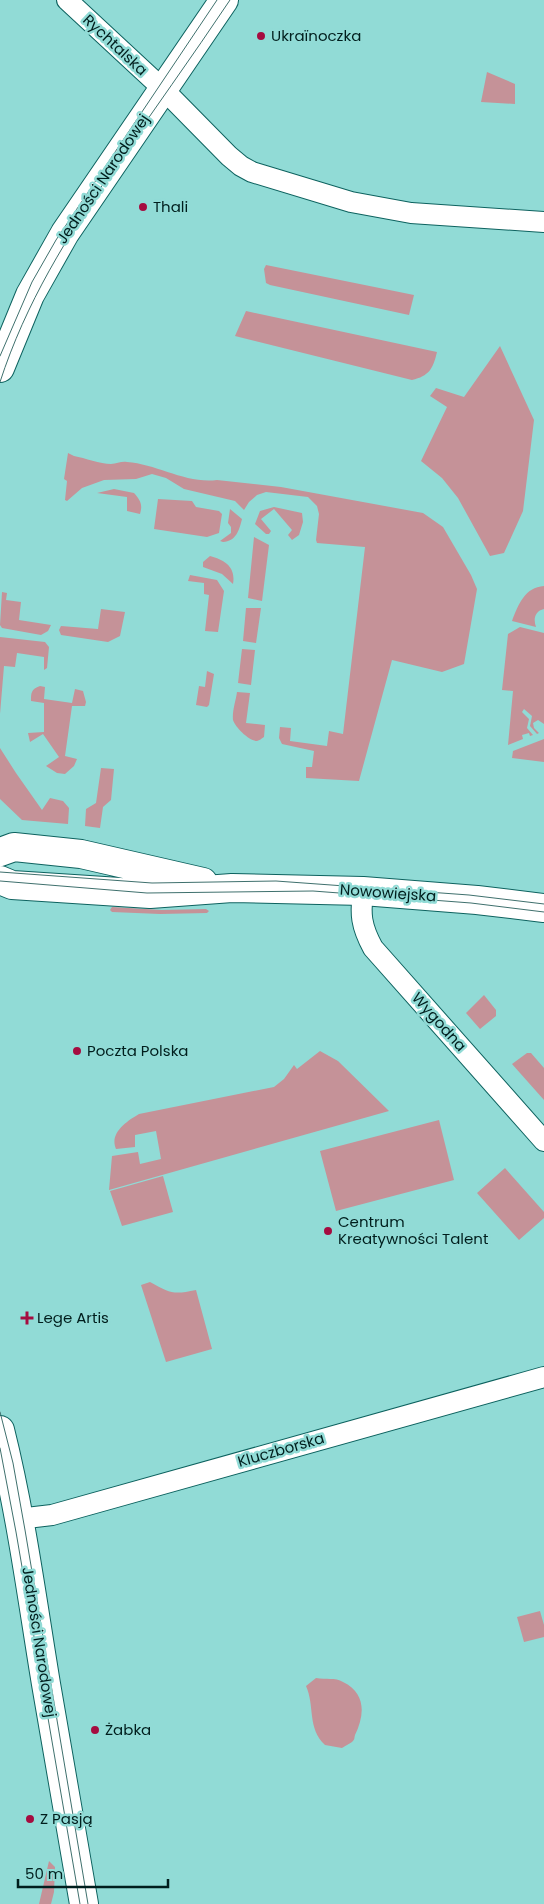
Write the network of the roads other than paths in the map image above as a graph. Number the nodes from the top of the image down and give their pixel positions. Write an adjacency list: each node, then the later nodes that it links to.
1 (67, 0): 3 (street, Rychtalska)
2 (224, 0): 3 (street, Jedności Narodowej)
3 (164, 90): 4 (street, Rychtalska); 5 (street, Jedności Narodowej)
4 (544, 222)
5 (0, 368)
6 (0, 852): 8 (street, Nowowiejska)
7 (0, 880): 8 (street, Nowowiejska)
8 (232, 888): 9 (street, Nowowiejska)
9 (363, 891): 10 (street, Nowowiejska); 11 (street, Wygodna)
10 (544, 908)
11 (544, 1141)
12 (544, 1377): 14 (street, Kluczborska)
13 (0, 1430): 14 (street, Jedności Narodowej)
14 (18, 1519): 15 (street, Jedności Narodowej)
15 (84, 1904)

